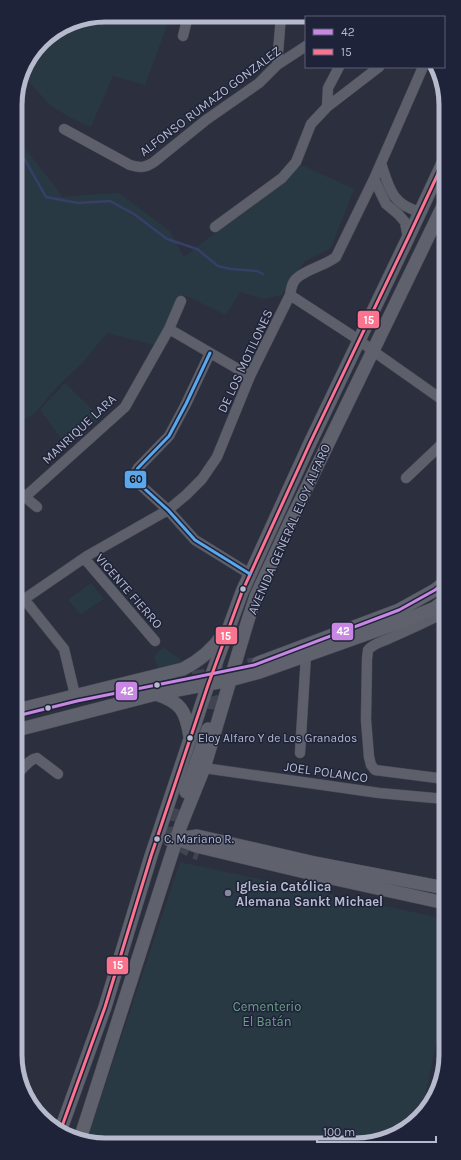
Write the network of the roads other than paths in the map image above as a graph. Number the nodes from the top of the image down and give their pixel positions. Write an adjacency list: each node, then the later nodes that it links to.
1 (186, 22): 3 (street)
2 (281, 22): 5 (street)
3 (183, 36)
4 (305, 47): 5 (street, ALFONSO RUMAZO GONZALEZ)
5 (277, 65): 10 (street, ALFONSO RUMAZO GONZALEZ)
6 (339, 68): 9 (street)
7 (378, 68): 9 (street)
8 (423, 68): 11 (street, DE LOS MOTILONES)
9 (326, 107): 16 (street)
10 (64, 130)
11 (381, 163): 13 (street, DE LOS MOTILONES); 14 (street)
12 (439, 172): 14 (main road, AVENIDA GENERAL ELOY ALFARO)
13 (374, 179): 17 (street); 18 (street, DE LOS MOTILONES)
14 (421, 212): 17 (main road, AVENIDA GENERAL ELOY ALFARO)
15 (439, 214): 22 (main road, AVENIDA GENERAL ELOY ALFARO)
16 (215, 227)
17 (408, 238): 21 (main road, AVENIDA GENERAL ELOY ALFARO)
18 (290, 295): 21 (street); 24 (street, DE LOS MOTILONES)
19 (181, 301): 20 (street, MANRIQUE LARA)
20 (169, 329): 23 (street); 31 (street, MANRIQUE LARA)
21 (359, 340): 22 (street); 26 (main road, AVENIDA GENERAL ELOY ALFARO)
22 (373, 351): 25 (street); 28 (main road, AVENIDA GENERAL ELOY ALFARO)
23 (210, 353): 24 (street); 34 (street)
24 (250, 376): 34 (street, DE LOS MOTILONES)
25 (439, 397)
26 (310, 443): 28 (main road); 36 (main road, AVENIDA GENERAL ELOY ALFARO)
27 (439, 447): 29 (street)
28 (325, 449): 43 (main road, AVENIDA GENERAL ELOY ALFARO)
29 (406, 478)
30 (22, 494): 31 (street)
31 (26, 496): 32 (street, MANRIQUE LARA); 33 (street)
32 (22, 498)
33 (37, 507)
34 (168, 510): 35 (street, DE LOS MOTILONES); 36 (street)
35 (84, 558): 38 (street, DE LOS MOTILONES); 44 (street, VICENTE FIERRO)
36 (250, 574): 42 (main road, AVENIDA GENERAL ELOY ALFARO)
37 (439, 587): 46 (main road)
38 (22, 601)
39 (22, 604): 51 (street)
40 (439, 604): 45 (main road)
41 (439, 614): 62 (street)
42 (232, 618): 49 (main road, AVENIDA GENERAL ELOY ALFARO); 51 (main road)
43 (243, 636): 46 (main road); 47 (main road, AVENIDA GENERAL ELOY ALFARO)
44 (155, 641)
45 (306, 655): 46 (main road); 58 (street)
46 (257, 665): 47 (main road)
47 (230, 680): 49 (main road); 59 (main road, AVENIDA GENERAL ELOY ALFARO)
48 (174, 681): 55 (main road)
49 (208, 685): 50 (main road); 52 (main road, AVENIDA GENERAL ELOY ALFARO)
50 (156, 694): 56 (main road); 57 (main road)
51 (76, 695): 53 (main road)
52 (203, 699): 57 (main road, AVENIDA GENERAL ELOY ALFARO); 64 (main road)
53 (22, 709)
54 (212, 713): 65 (main road)
55 (22, 715)
56 (22, 729)
57 (190, 740): 68 (main road, AVENIDA GENERAL ELOY ALFARO)
58 (300, 753)
59 (204, 768): 63 (street, JOEL POLANCO); 65 (main road, AVENIDA GENERAL ELOY ALFARO)
60 (22, 769): 61 (street)
61 (58, 774)
62 (439, 778)
63 (439, 798)
64 (174, 808)
65 (181, 825): 66 (main road, AVENIDA GENERAL ELOY ALFARO)
66 (177, 839): 68 (main road); 69 (main road); 70 (main road); 73 (main road, AVENIDA GENERAL ELOY ALFARO)
67 (199, 854): 69 (main road)
68 (151, 856): 72 (main road, AVENIDA GENERAL ELOY ALFARO)
69 (313, 874): 71 (main road)
70 (439, 887)
71 (439, 902)
72 (105, 1007): 73 (main road); 74 (main road, AVENIDA GENERAL ELOY ALFARO)
73 (121, 1012): 75 (main road, AVENIDA GENERAL ELOY ALFARO)
74 (62, 1126)
75 (81, 1134)

